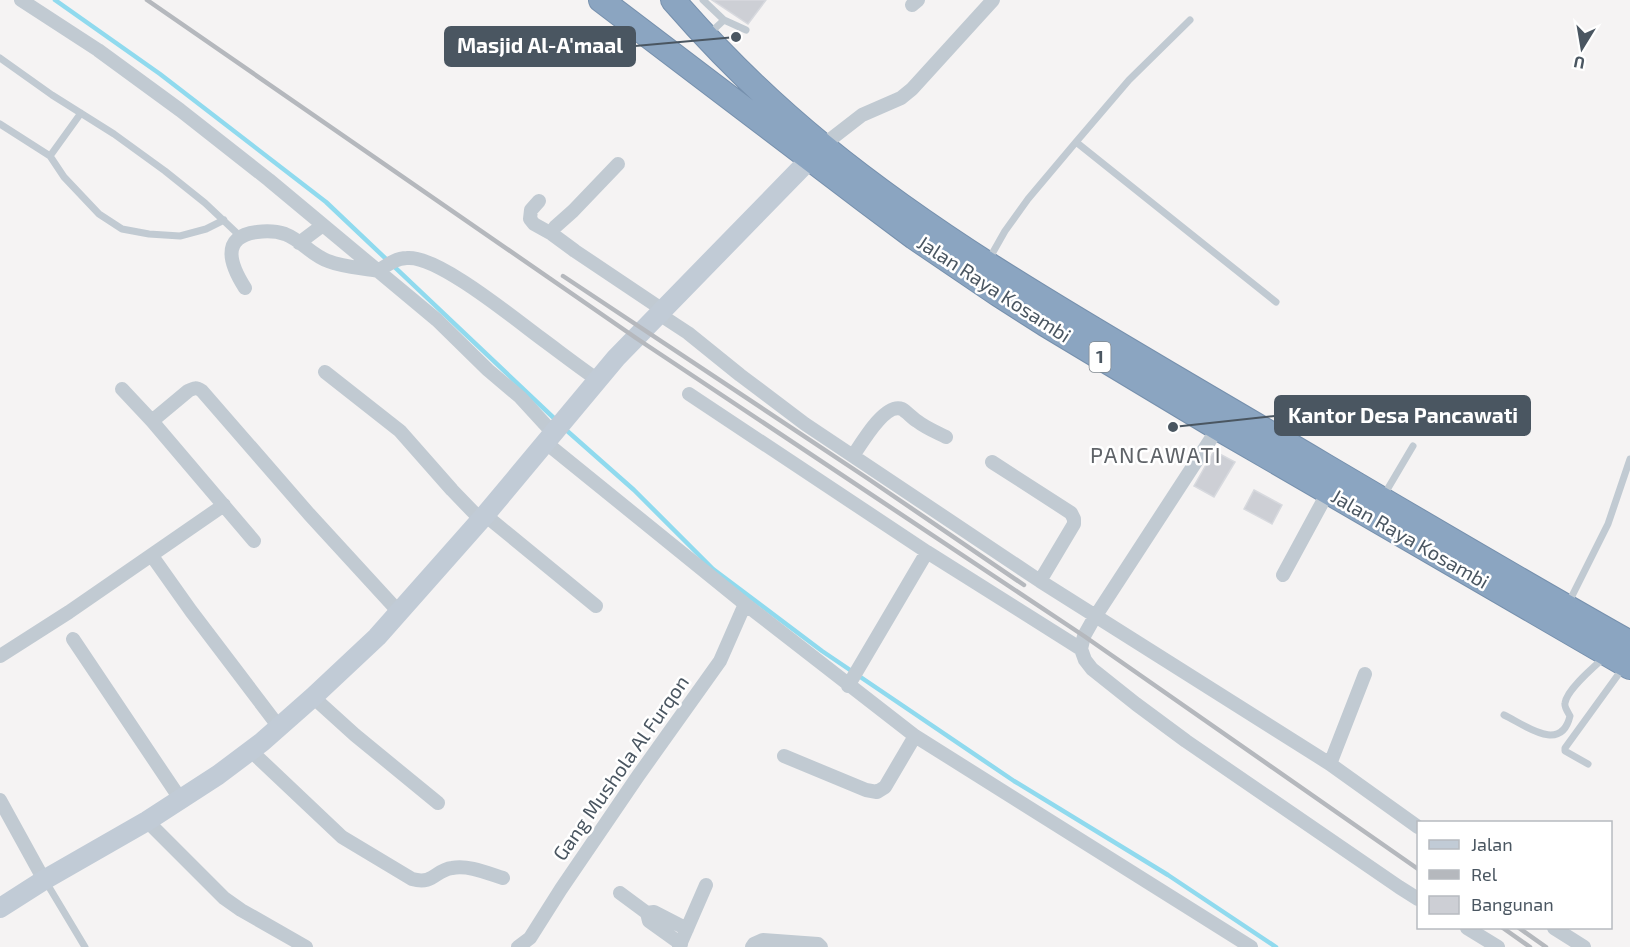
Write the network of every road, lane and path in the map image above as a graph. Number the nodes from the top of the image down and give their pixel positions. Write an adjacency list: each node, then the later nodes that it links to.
1 (21, 0): 19 (street)
2 (601, 0): 14 (highway, Jalan Raya Kosambi / 1)
3 (673, 0): 9 (highway, Jalan Raya Kosambi / 1)
4 (703, 0): 6 (lane)
5 (993, 0): 14 (street)
6 (724, 20): 8 (lane); 9 (lane)
7 (1190, 20): 13 (lane)
8 (746, 30)
9 (706, 37): 14 (highway, Jalan Raya Kosambi / 1)
10 (0, 58): 11 (lane)
11 (81, 113): 15 (lane); 18 (lane)
12 (0, 124): 15 (lane)
13 (1076, 142): 23 (lane); 26 (lane)
14 (817, 152): 23 (highway, Jalan Raya Kosambi / 1); 27 (street); 33 (highway, Jalan Raya Kosambi / 1)
15 (50, 156): 18 (lane)
16 (618, 164): 20 (street)
17 (539, 201): 20 (street)
18 (224, 220): 21 (lane)
19 (323, 225): 22 (street); 24 (street)
20 (552, 234): 27 (street)
21 (241, 237): 22 (street); 25 (street)
22 (299, 243): 24 (street)
23 (987, 263): 40 (highway, Jalan Raya Kosambi / 1)
24 (387, 266): 29 (street); 34 (street)
25 (245, 288)
26 (1276, 302)
27 (661, 312): 29 (street); 37 (street)
28 (325, 372): 43 (street)
29 (598, 380): 34 (street)
30 (122, 389): 32 (street)
31 (689, 394): 45 (street)
32 (152, 421): 42 (street); 52 (street)
33 (1218, 428): 40 (highway, Jalan Raya Kosambi / 1); 53 (street)
34 (552, 434): 43 (street); 49 (street)
35 (946, 437): 37 (street)
36 (1413, 446): 41 (lane)
37 (853, 456): 48 (street)
38 (1630, 459): 51 (lane)
39 (992, 462): 48 (street)
40 (1322, 480): 41 (highway, Jalan Raya Kosambi / 1); 47 (street); 57 (highway, Jalan Raya Kosambi / 1)
41 (1381, 499): 51 (highway, Jalan Raya Kosambi / 1)
42 (224, 506): 44 (street); 46 (street)
43 (483, 517): 50 (street); 52 (street)
44 (254, 541)
45 (927, 552): 55 (street); 59 (street)
46 (152, 556): 56 (street); 62 (street)
47 (1283, 575)
48 (1040, 581): 53 (street)
49 (745, 604): 59 (street); 86 (street, Gang Mushola Al Furqon)
50 (596, 606)
51 (1566, 607): 57 (highway, Jalan Raya Kosambi / 1)
52 (398, 611): 60 (street)
53 (1096, 616): 55 (street); 66 (street)
54 (73, 639): 69 (street)
55 (1081, 649): 77 (street)
56 (0, 656)
57 (1623, 657): 61 (lane); 67 (lane)
58 (1365, 674): 66 (street)
59 (851, 682): 63 (street)
60 (313, 697): 62 (street); 70 (street)
61 (1504, 715)
62 (279, 728): 64 (street)
63 (915, 736): 65 (street); 89 (street)
64 (250, 750): 69 (street); 73 (street)
65 (784, 756)
66 (1330, 764): 72 (street)
67 (1588, 764)
68 (0, 800): 74 (street)
69 (181, 800): 71 (street)
70 (438, 804)
71 (147, 821): 74 (street); 85 (street)
72 (1417, 826)
73 (503, 878)
74 (44, 880): 78 (street); 84 (lane)
75 (706, 885): 80 (street)
76 (620, 893): 79 (street)
77 (1417, 897)
78 (0, 908)
79 (647, 913): 80 (street); 83 (street)
80 (687, 929): 83 (street)
81 (1470, 929): 90 (street)
82 (1557, 929): 91 (street)
83 (680, 945)
84 (85, 947)
85 (306, 947)
86 (518, 947)
87 (752, 947): 88 (street)
88 (821, 947)
89 (1251, 947)
90 (1498, 947)
91 (1584, 947)

